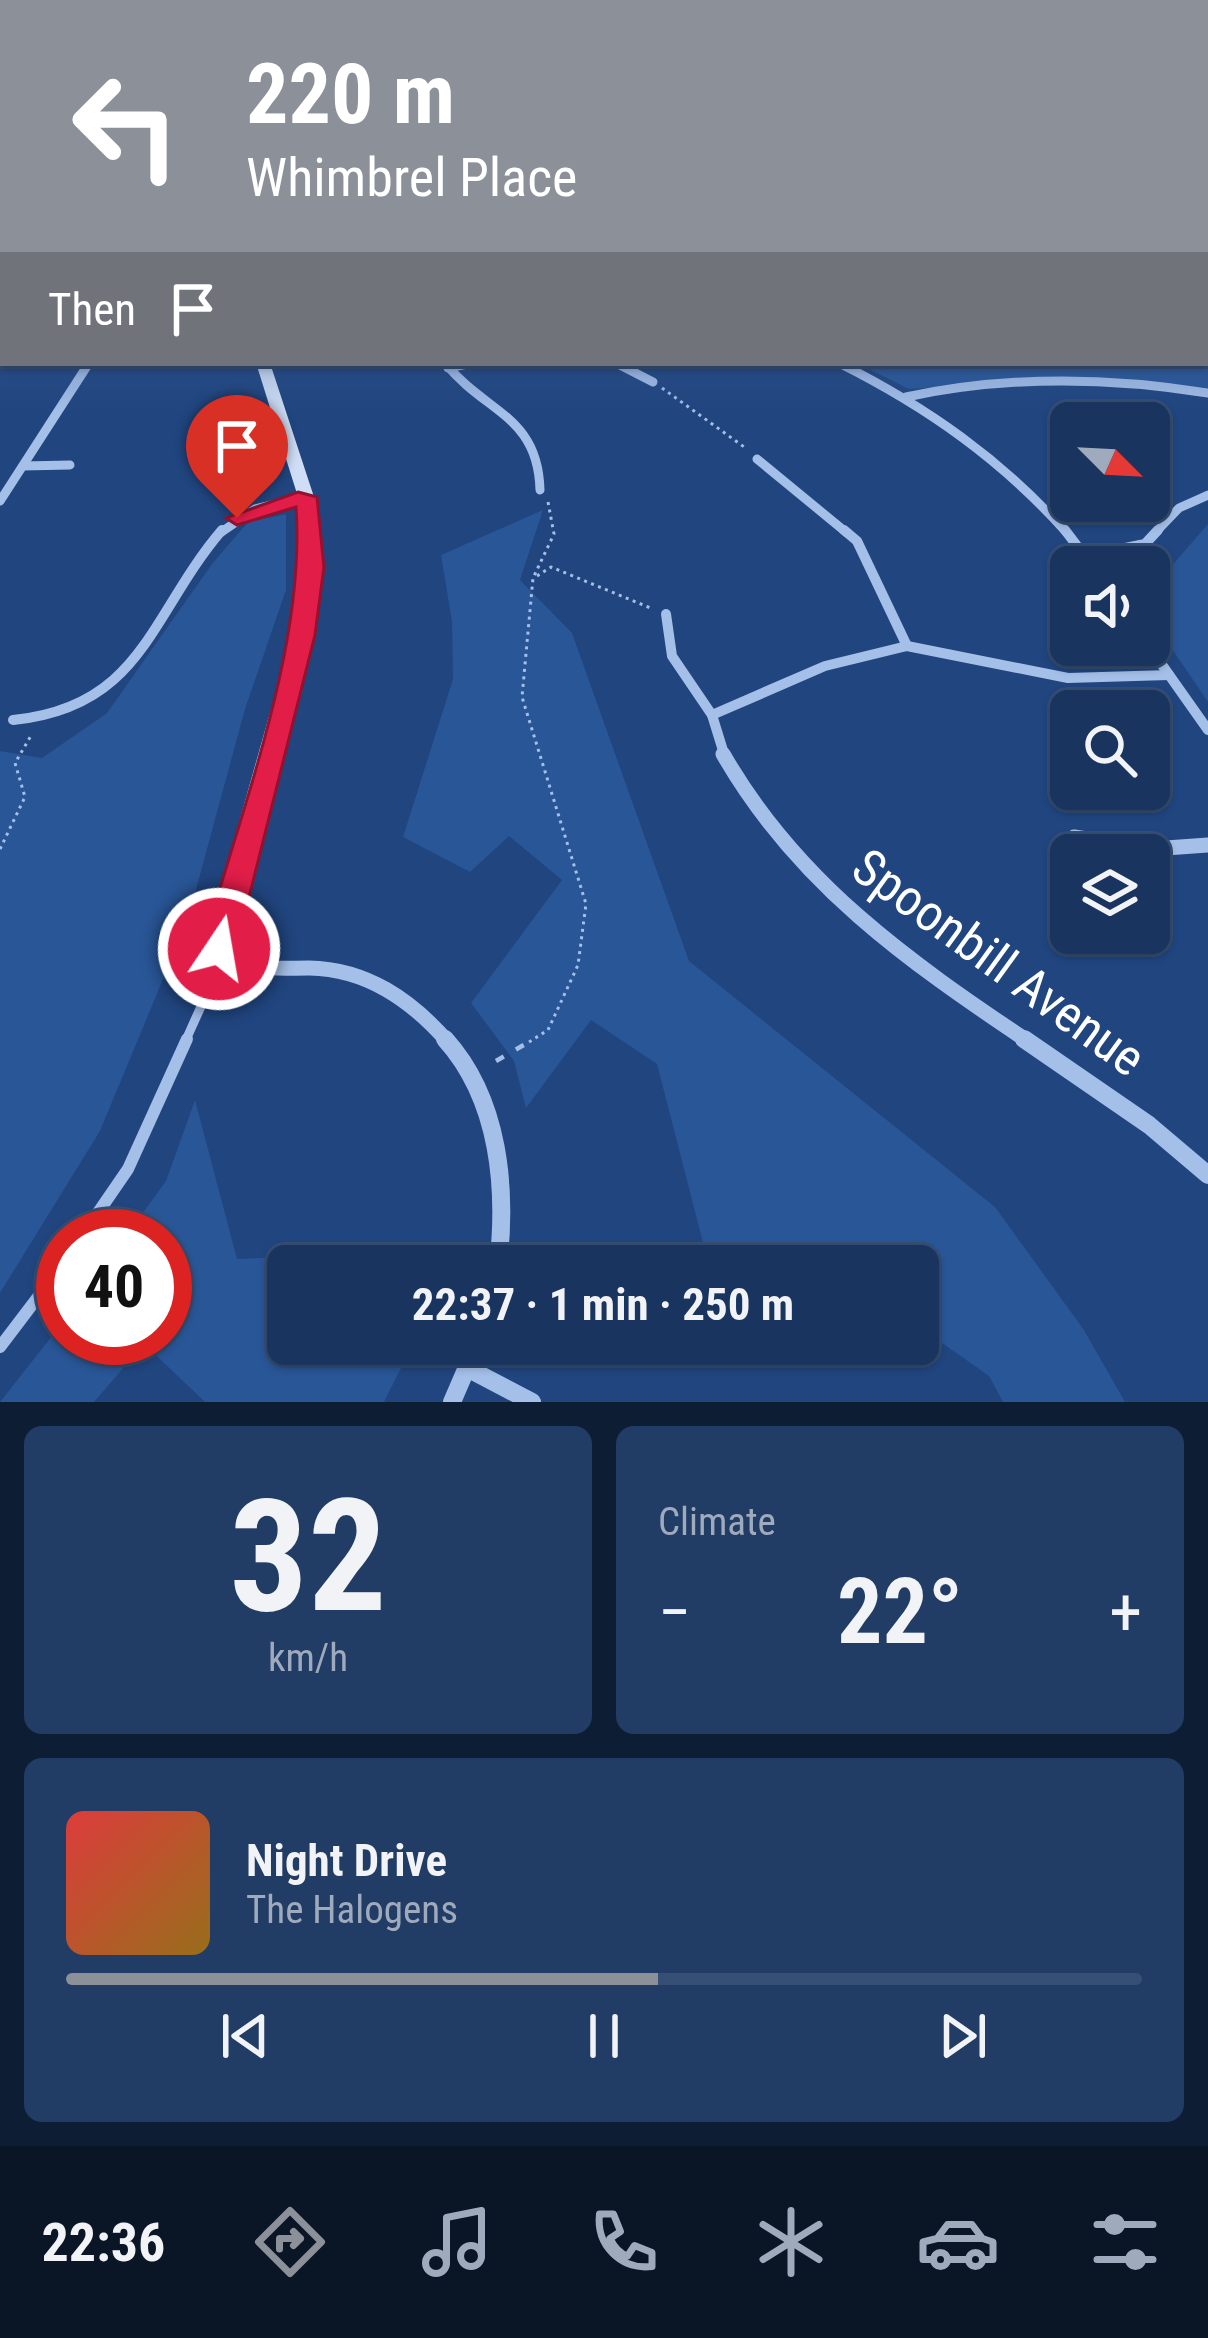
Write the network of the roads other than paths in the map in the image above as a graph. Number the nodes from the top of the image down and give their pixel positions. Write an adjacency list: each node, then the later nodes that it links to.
1 (87, 366): 11 (street)
2 (264, 366): 14 (street)
3 (446, 366): 12 (street)
4 (622, 366): 6 (street)
5 (845, 366): 8 (street)
6 (652, 382)
7 (1208, 393): 8 (street)
8 (905, 397): 16 (street)
9 (757, 459): 19 (street)
10 (70, 465): 11 (street)
11 (23, 466): 15 (street)
12 (540, 490)
13 (1208, 495): 17 (street)
14 (306, 497): 23 (street); 27 (street)
15 (0, 501)
16 (1075, 546)
17 (1139, 546)
18 (666, 614): 22 (street, Spoonbill Avenue)
19 (907, 646): 21 (street); 22 (street)
20 (1163, 666): 21 (street)
21 (1169, 675): 24 (street)
22 (712, 716): 28 (street, Spoonbill Avenue)
23 (14, 720)
24 (1208, 730)
25 (1208, 845): 26 (street)
26 (1170, 848)
27 (225, 957): 29 (lane); 30 (street)
28 (1208, 1175)
29 (101, 1209)
30 (498, 1245)
31 (36, 1300): 32 (lane)
32 (0, 1347)
33 (470, 1365): 34 (street)
34 (469, 1369): 35 (street); 36 (street)
35 (452, 1402)
36 (532, 1402)

